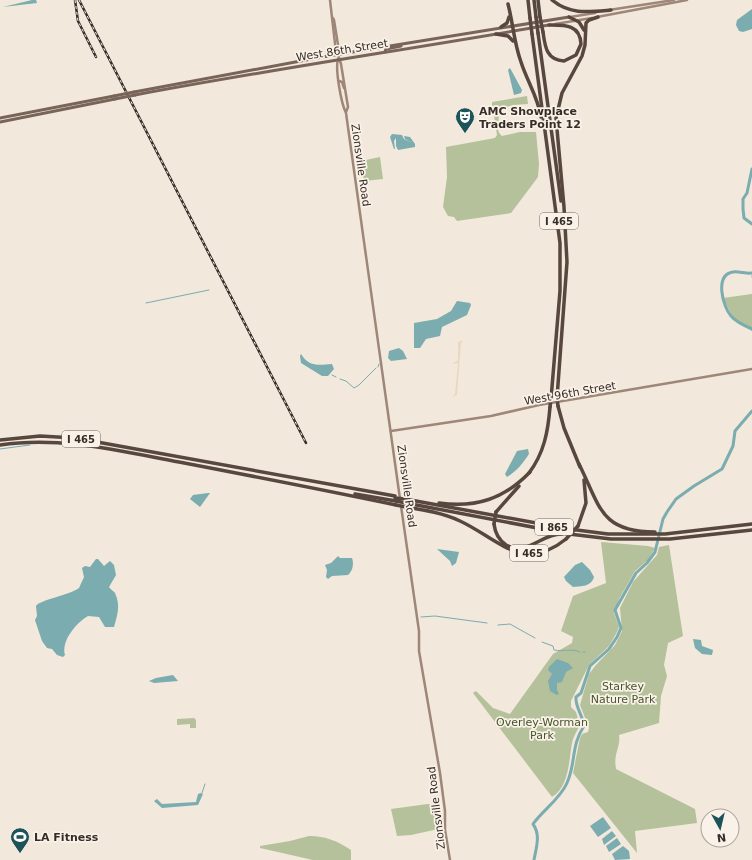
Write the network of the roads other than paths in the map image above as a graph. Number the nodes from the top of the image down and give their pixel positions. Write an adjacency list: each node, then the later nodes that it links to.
1 (330, 0): 24 (main road, Zionsville Road)
2 (528, 0): 35 (highway, I 465, bridge)
3 (534, 0): 10 (highway, I 465)
4 (538, 0): 10 (highway)
5 (552, 0): 9 (highway)
6 (674, 0): 9 (main road, West 86th Street)
7 (687, 0): 12 (main road, West 86th Street)
8 (508, 2): 15 (highway); 16 (highway)
9 (611, 10): 11 (main road, West 86th Street)
10 (538, 17): 18 (highway, I 465, bridge)
11 (569, 17): 13 (highway); 15 (main road, West 86th Street)
12 (598, 17): 13 (main road, West 86th Street); 20 (highway)
13 (577, 20): 14 (main road, West 86th Street); 20 (highway)
14 (549, 25): 17 (main road, West 86th Street); 18 (highway)
15 (512, 26): 16 (main road, West 86th Street); 17 (highway)
16 (501, 27): 21 (main road, West 86th Street)
17 (513, 32): 19 (main road, West 86th Street); 22 (highway)
18 (540, 32): 36 (highway, I 465)
19 (496, 34): 22 (highway); 23 (main road, West 86th Street)
20 (585, 37): 36 (highway)
21 (406, 44): 23 (main road); 24 (main road, West 86th Street)
22 (515, 44): 35 (highway)
23 (385, 52): 25 (main road, West 86th Street)
24 (338, 53): 25 (main road, Zionsville Road); 28 (main road, West 86th Street)
25 (338, 59): 26 (main road, Zionsville Road); 27 (main road, Zionsville Road); 28 (main road, West 86th Street)
26 (339, 81): 27 (main road); 32 (main road, Zionsville Road)
27 (345, 90): 32 (main road, Zionsville Road)
28 (135, 93): 29 (main road, West 86th Street, bridge)
29 (114, 97): 30 (main road, West 86th Street); 31 (main road, West 86th Street)
30 (63, 104): 31 (main road); 33 (main road, West 86th Street)
31 (51, 111): 34 (main road, West 86th Street)
32 (346, 113): 38 (main road, Zionsville Road)
33 (0, 118)
34 (0, 122)
35 (549, 159): 42 (highway, I 465, bridge)
36 (565, 230): 41 (highway, I 465, bridge)
37 (752, 369): 38 (main road, West 96th Street)
38 (391, 431): 50 (main road, Zionsville Road)
39 (0, 440): 44 (highway, I 465)
40 (0, 445): 43 (highway, I 465)
41 (579, 464): 45 (highway, I 465, bridge); 48 (highway)
42 (530, 472): 45 (highway, I 465); 49 (highway, bridge)
43 (297, 484): 44 (highway, I 865)
44 (395, 500): 45 (highway, I 865, bridge)
45 (406, 502): 48 (highway, I 865); 49 (highway, I 865)
46 (752, 524): 48 (highway)
47 (752, 530): 49 (highway, I 865)
48 (651, 533)
49 (580, 536)
50 (450, 860)

